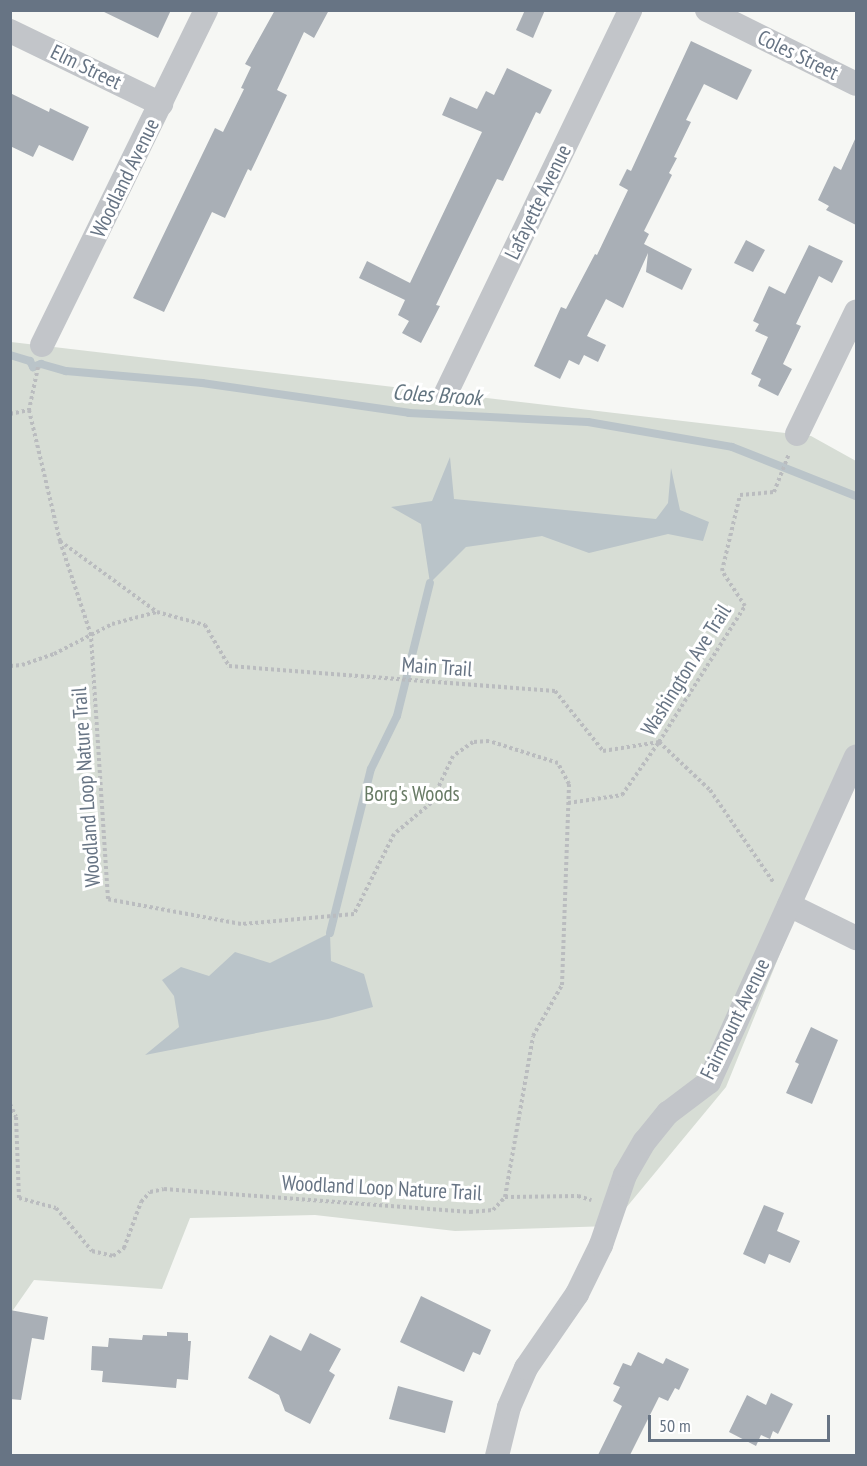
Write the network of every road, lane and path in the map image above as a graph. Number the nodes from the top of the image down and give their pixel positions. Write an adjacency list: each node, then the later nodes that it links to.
1 (206, 10): 6 (street, Woodland Avenue)
2 (630, 10): 9 (street, Lafayette Avenue)
3 (707, 10): 5 (street, Coles Street)
4 (10, 31): 6 (street, Elm Street)
5 (856, 84)
6 (161, 104): 8 (street, Woodland Avenue)
7 (856, 312): 12 (street)
8 (42, 345): 10 (path)
9 (446, 393)
10 (29, 410): 11 (path); 13 (path, Woodland Loop Nature Trail)
11 (10, 414)
12 (797, 434): 17 (path, Washington Ave Trail)
13 (60, 542): 14 (path); 15 (path, Woodland Loop Nature Trail)
14 (157, 612): 15 (path, Main Trail); 17 (path, Main Trail)
15 (92, 635): 16 (path, Main Trail); 19 (path, Woodland Loop Nature Trail)
16 (10, 666)
17 (659, 742): 19 (path, Washington Ave Trail); 20 (path)
18 (856, 757): 20 (street, Fairmount Avenue)
19 (568, 803): 25 (path, Woodland Loop Nature Trail)
20 (789, 905): 21 (street); 26 (street, Fairmount Avenue)
21 (856, 938)
22 (10, 1104): 24 (path)
23 (10, 1196): 24 (path, Woodland Loop Nature Trail)
24 (19, 1197): 25 (path, Woodland Loop Nature Trail)
25 (505, 1197): 26 (path)
26 (614, 1206): 27 (street, Fairmount Avenue)
27 (496, 1455)

